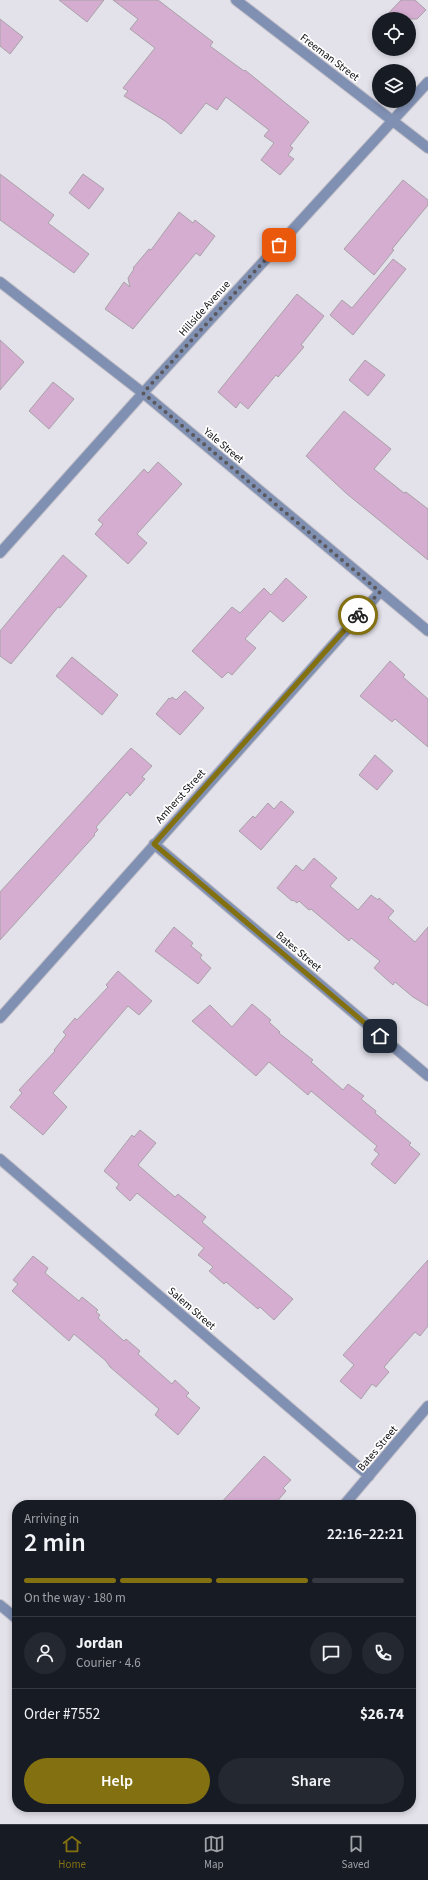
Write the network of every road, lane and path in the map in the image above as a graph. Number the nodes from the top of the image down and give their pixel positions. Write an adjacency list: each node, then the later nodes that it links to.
1 (236, 0): 3 (street, Freeman Street)
2 (428, 82): 3 (street, Hillside Avenue)
3 (393, 120): 4 (street, Freeman Street); 6 (street, Hillside Avenue)
4 (428, 148)
5 (0, 282): 6 (street, Yale Street)
6 (143, 393): 7 (street, Hillside Avenue); 8 (street, Yale Street)
7 (0, 552)
8 (380, 592): 9 (street, Yale Street); 10 (street, Amherst Street)
9 (428, 631)
10 (154, 844): 11 (street, Amherst Street); 12 (street, Bates Street)
11 (0, 1018)
12 (428, 1076)
13 (0, 1159): 15 (street, Salem Street)
14 (428, 1406): 15 (street, Bates Street)
15 (368, 1476): 16 (street, Bates Street)
16 (348, 1500)
17 (0, 1605): 18 (street)
18 (12, 1615)

